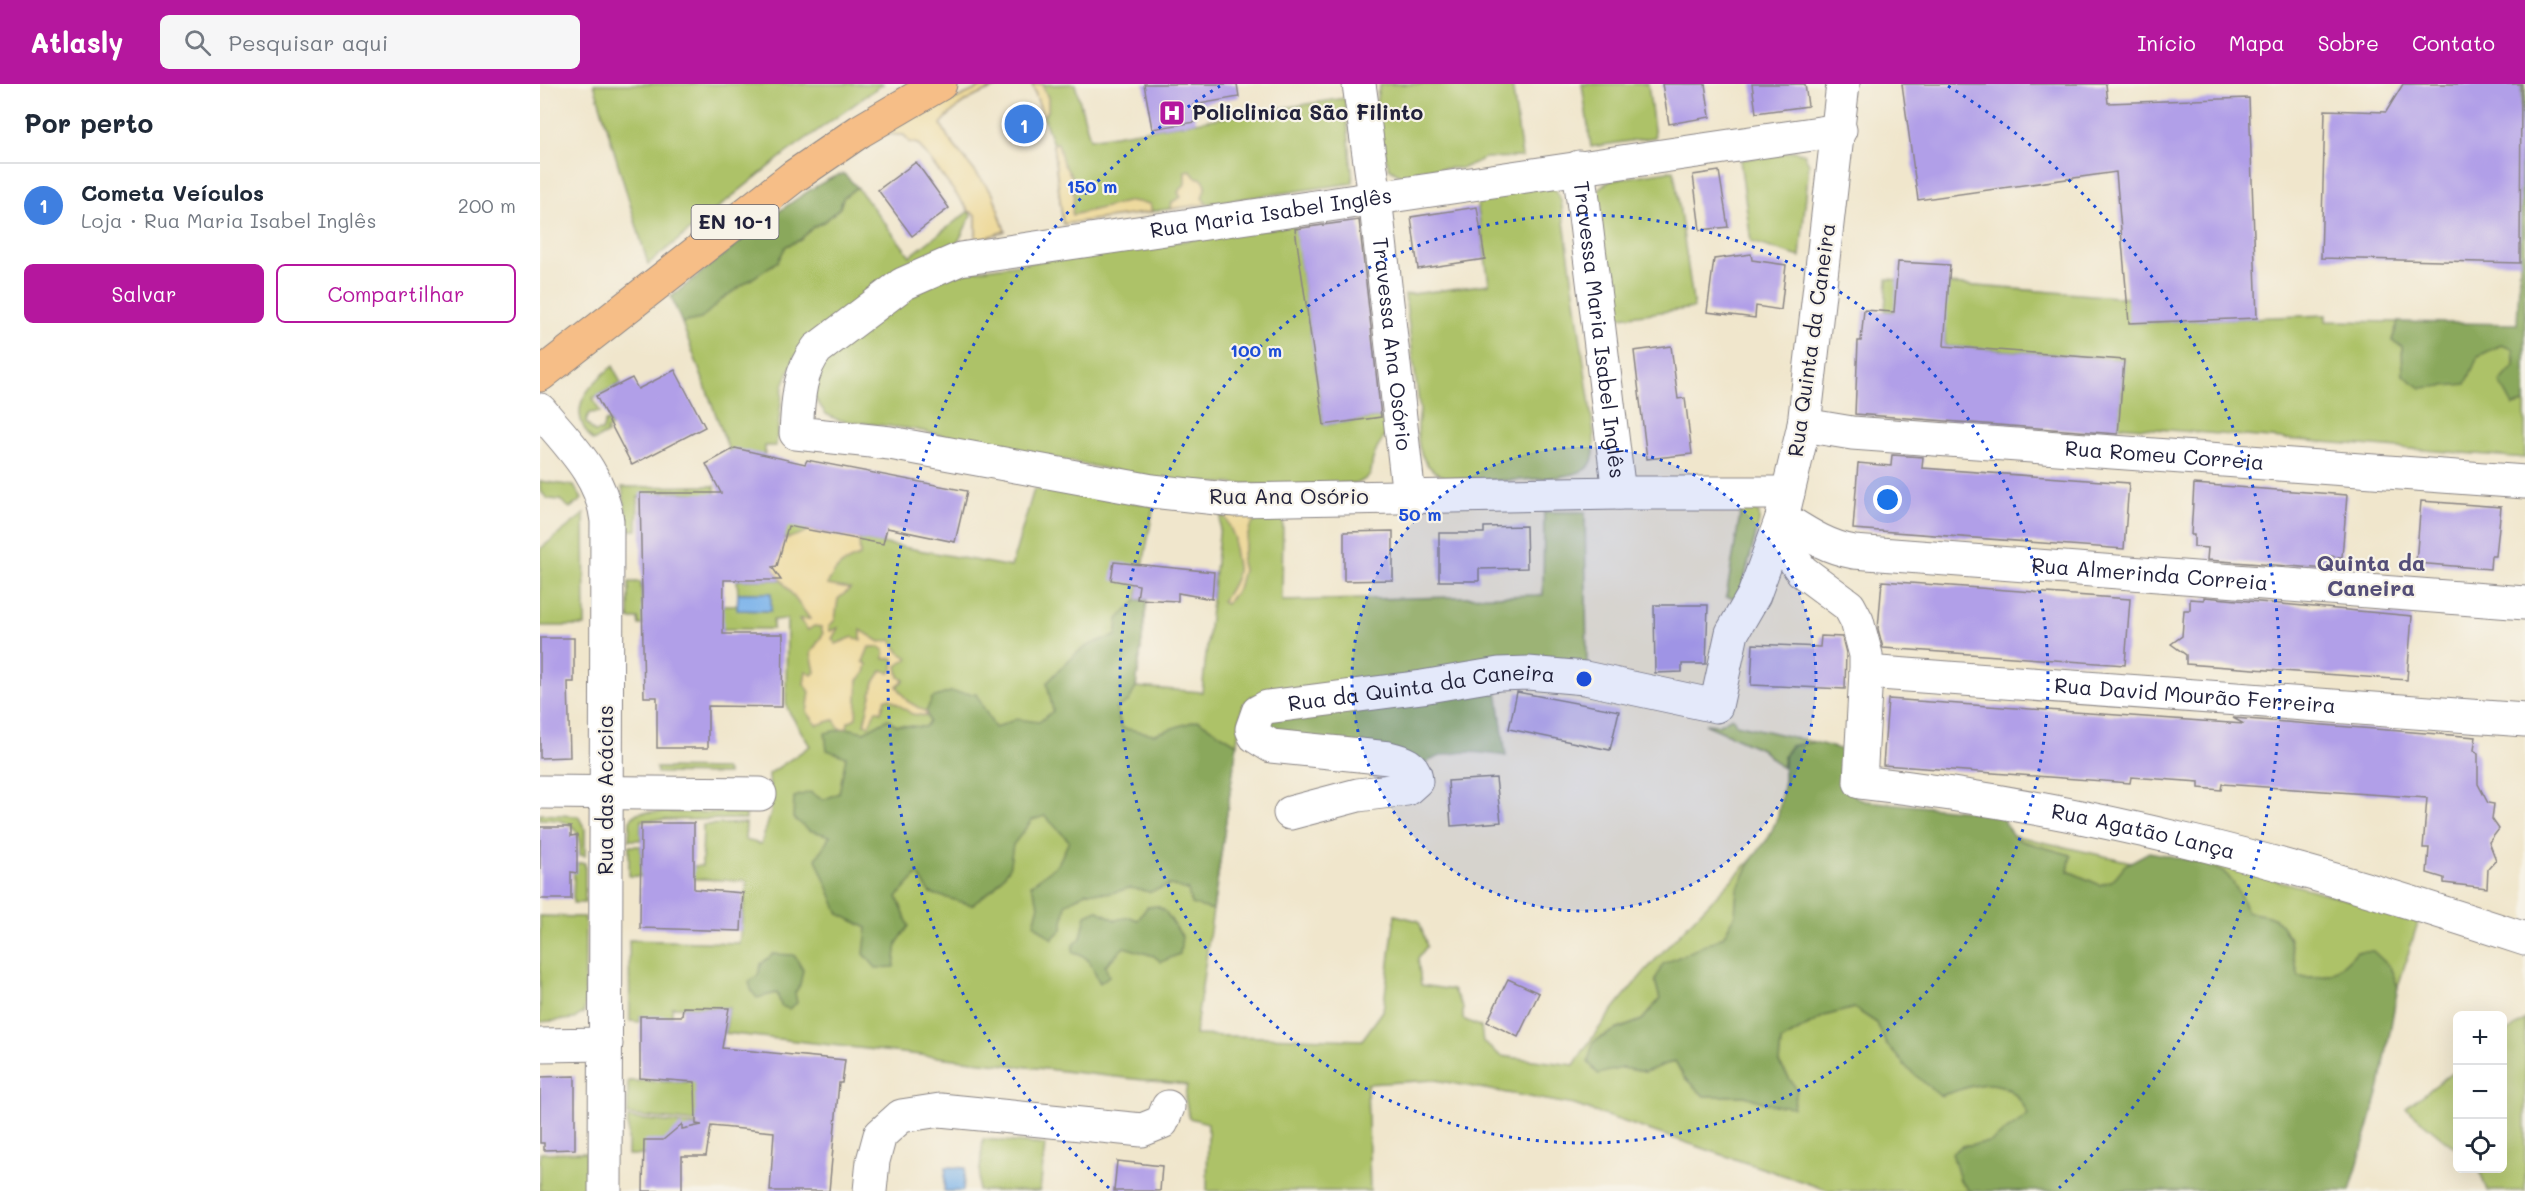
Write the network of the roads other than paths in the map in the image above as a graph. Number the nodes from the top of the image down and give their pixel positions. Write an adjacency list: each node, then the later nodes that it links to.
1 (940, 84): 7 (main road, EN 10-1)
2 (1359, 84): 6 (street, Travessa Ana Osório)
3 (1843, 84): 4 (street, Rua Quinta da Caneira)
4 (1840, 130): 5 (street, Rua Maria Isabel Inglês); 9 (street, Rua Quinta da Caneira)
5 (1579, 167): 6 (street, Rua Maria Isabel Inglês); 12 (street, Travessa Maria Isabel Inglês)
6 (1375, 197): 10 (street, Rua Maria Isabel Inglês); 13 (street, Travessa Ana Osório)
7 (540, 375)
8 (540, 410): 19 (street, Rua das Acácias)
9 (1804, 425): 11 (street, Rua Romeu Correia); 14 (street, Rua Quinta da Caneira)
10 (796, 433): 13 (street, Rua Ana Osório)
11 (2525, 482)
12 (1618, 493): 13 (street, Rua Ana Osório); 14 (street, Rua Ana Osório)
13 (1409, 496)
14 (1785, 506): 15 (street, Rua Almerinda Correia); 16 (street, Rua Quinta da Caneira); 21 (street, Rua da Quinta da Caneira)
15 (2525, 603)
16 (1866, 672): 17 (street, Rua David Mourão Ferreira); 22 (street, Rua Agatão Lança)
17 (2525, 720)
18 (540, 792): 19 (street)
19 (606, 792): 20 (street); 23 (street, Rua das Acácias)
20 (760, 794)
21 (1290, 813)
22 (2525, 939)
23 (606, 1044): 24 (street); 26 (street, Rua das Acácias)
24 (540, 1046)
25 (1168, 1107): 27 (street)
26 (605, 1191)
27 (870, 1191)

